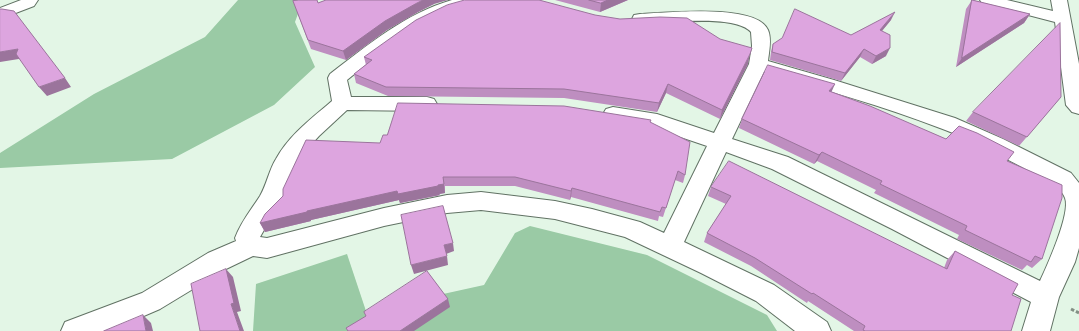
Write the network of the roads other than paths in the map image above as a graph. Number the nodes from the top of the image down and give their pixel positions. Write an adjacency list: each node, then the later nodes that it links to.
1 (30, 0): 5 (street)
2 (475, 0): 9 (street)
3 (988, 0): 6 (street)
4 (1058, 0): 6 (street)
5 (0, 14)
6 (1064, 19): 11 (street)
7 (627, 20): 8 (street)
8 (758, 64): 13 (street); 16 (street)
9 (342, 103): 10 (street); 14 (street)
10 (443, 105)
11 (1079, 107)
12 (595, 112): 13 (street)
13 (719, 141): 15 (street); 16 (street)
14 (251, 246): 15 (street); 17 (street)
15 (669, 247): 18 (street)
16 (1046, 297): 19 (street)
17 (76, 331)
18 (817, 331)
19 (1036, 331)

